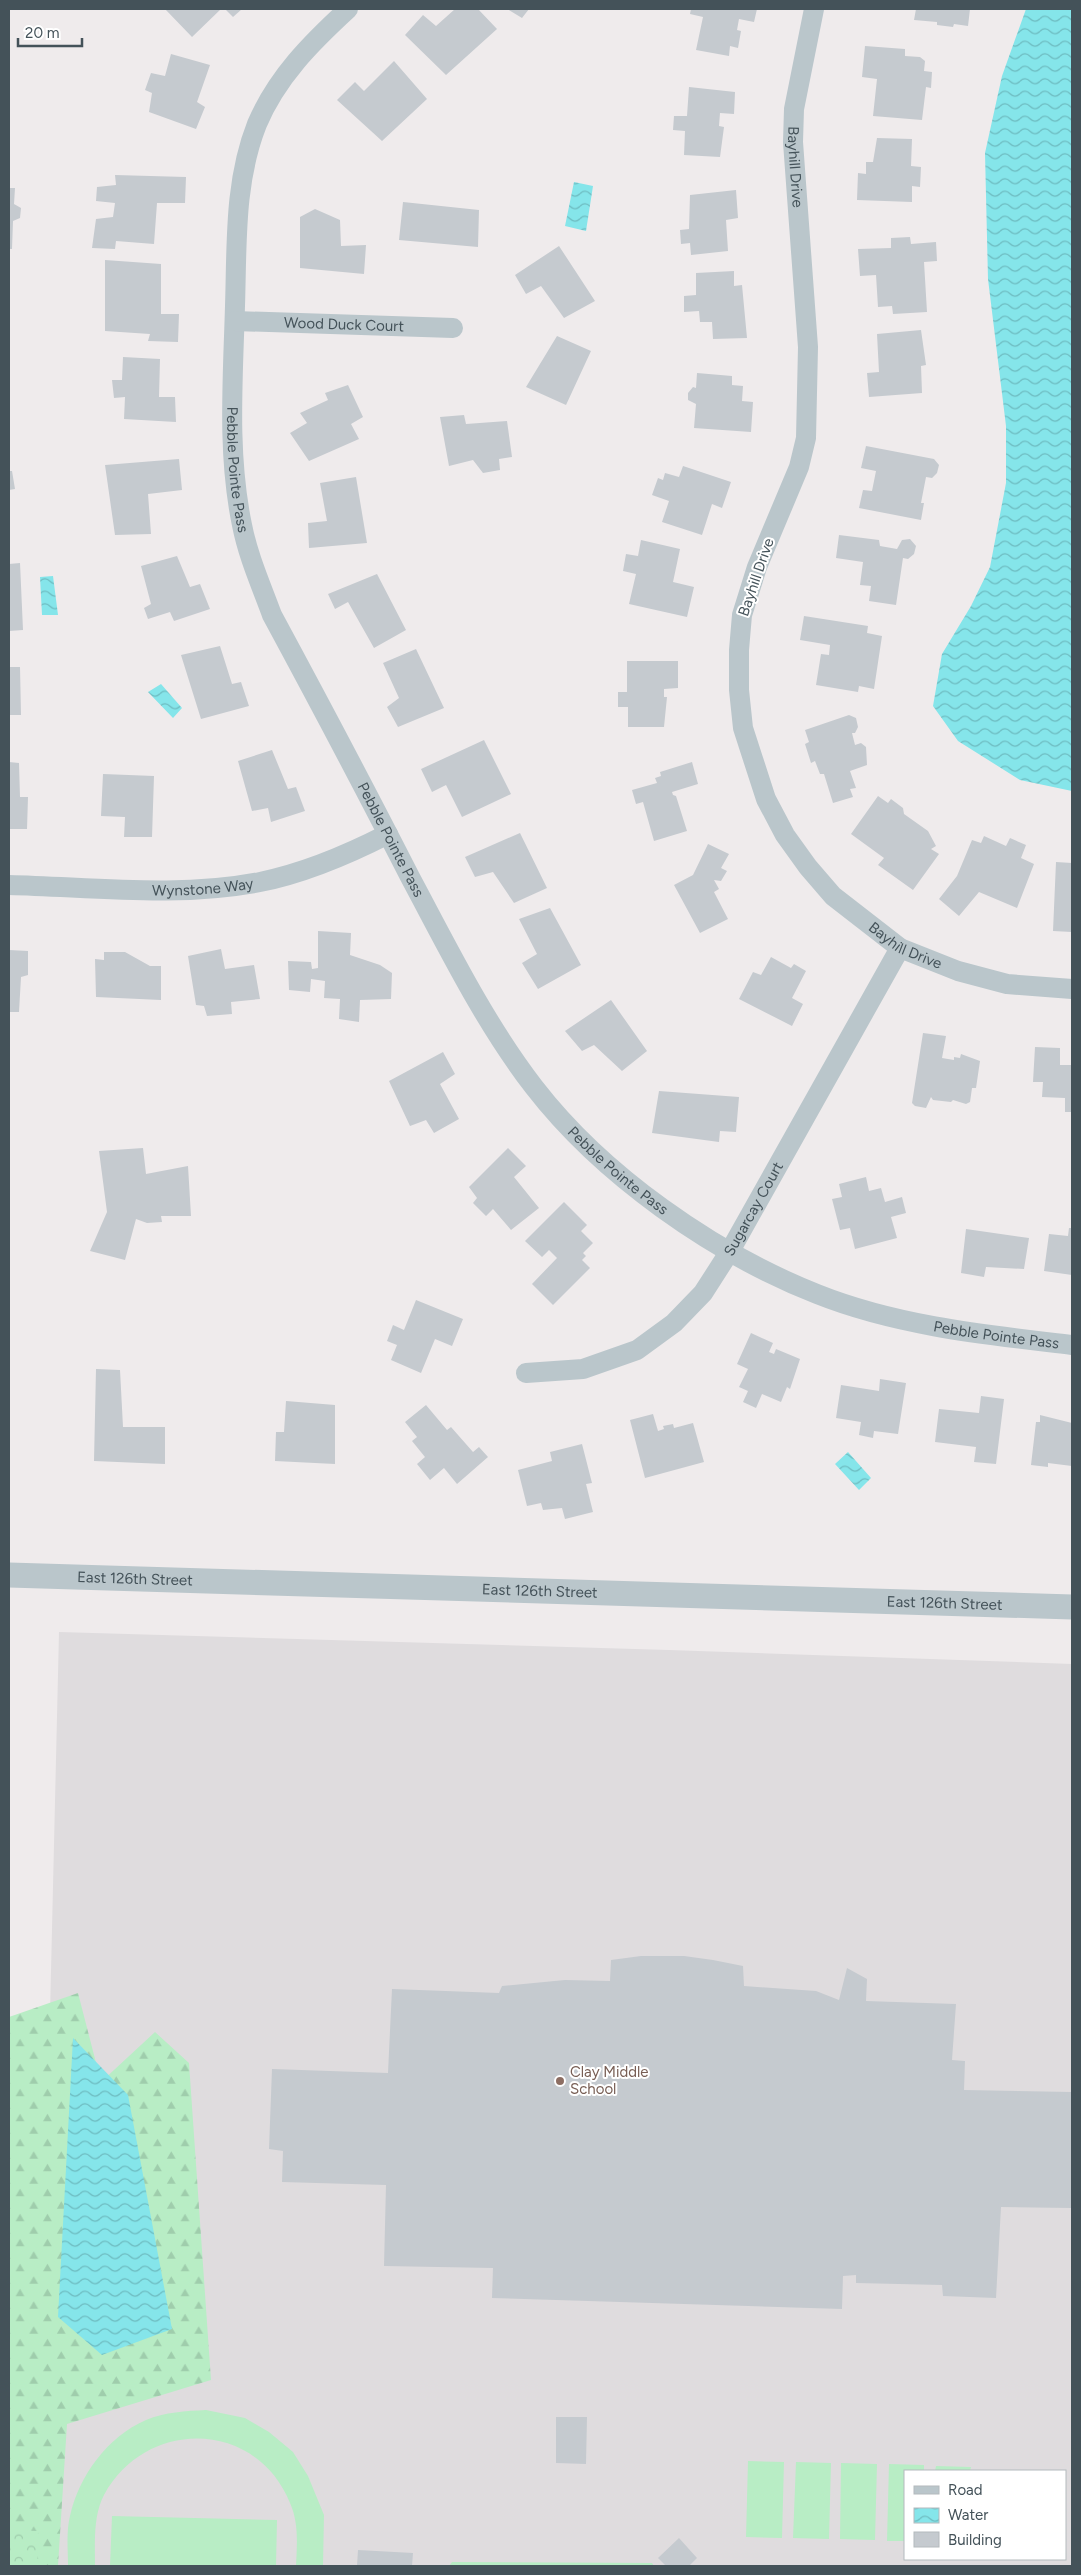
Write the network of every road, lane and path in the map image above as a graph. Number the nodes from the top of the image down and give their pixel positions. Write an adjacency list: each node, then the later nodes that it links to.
1 (348, 9): 3 (street, Pebble Pointe Pass)
2 (814, 9): 7 (street, Bayhill Drive)
3 (235, 321): 4 (street, Wood Duck Court); 5 (street, Pebble Pointe Pass)
4 (454, 328)
5 (388, 834): 6 (street, Wynstone Way); 9 (street, Pebble Pointe Pass)
6 (9, 885)
7 (900, 948): 8 (street, Bayhill Drive); 9 (street, Sugarcay Court)
8 (1072, 989)
9 (730, 1250): 10 (street, Pebble Pointe Pass); 11 (street, Sugarcay Court)
10 (1072, 1345)
11 (526, 1373)
12 (9, 1575): 13 (street, East 126th Street)
13 (1072, 1606)

